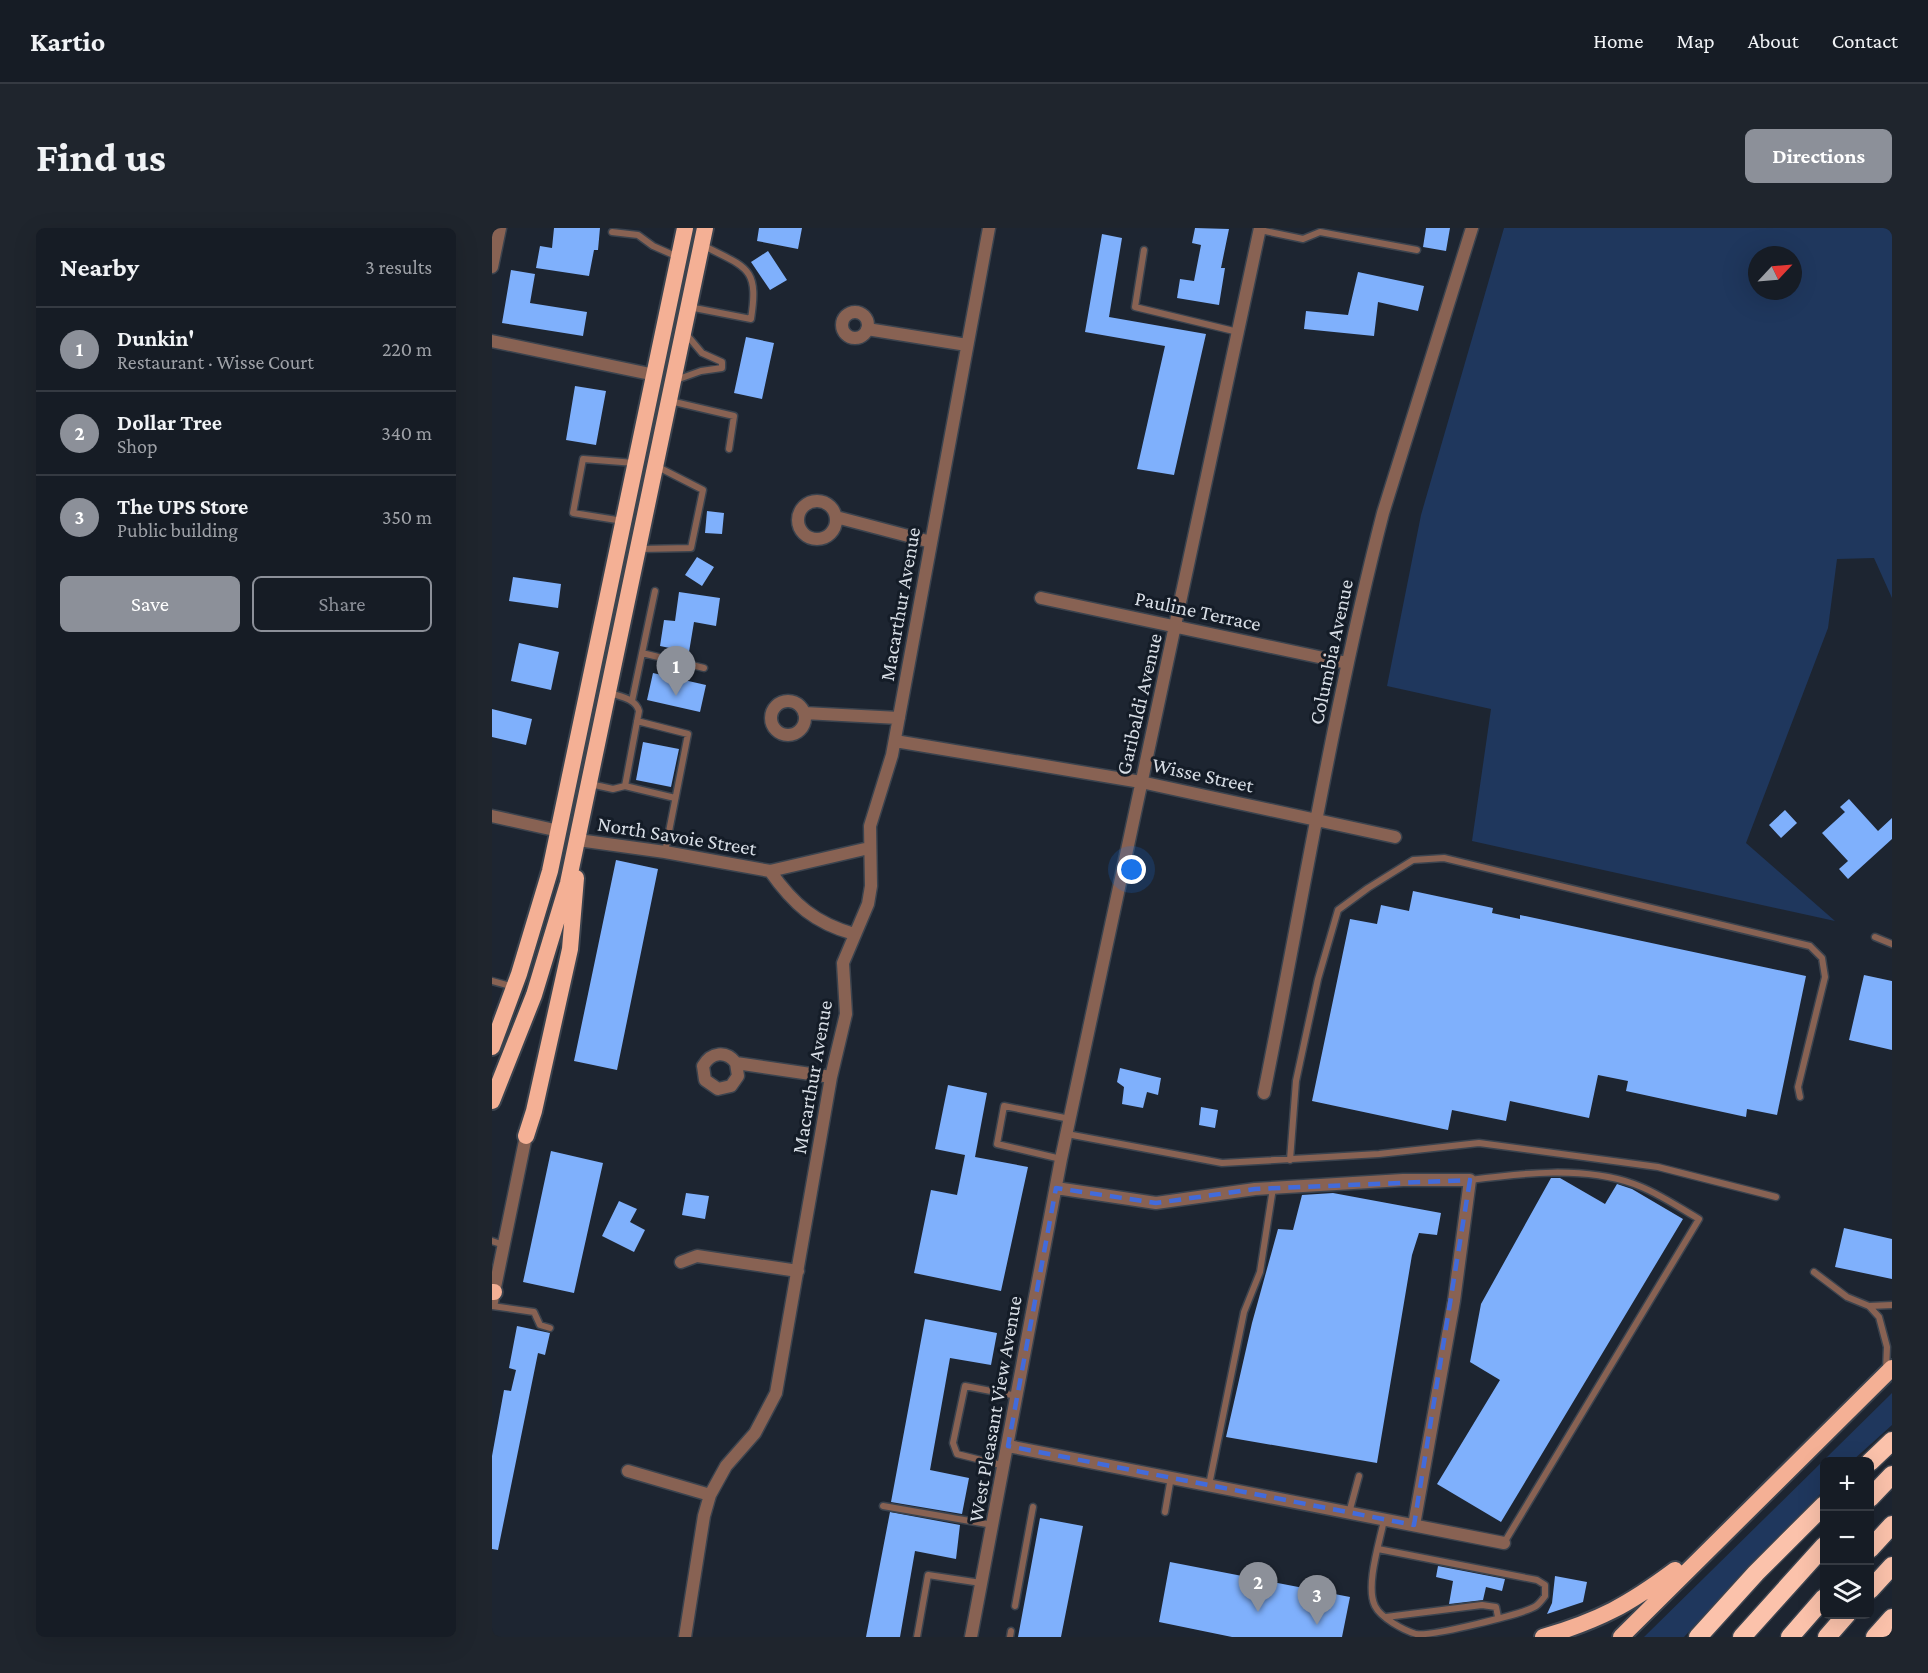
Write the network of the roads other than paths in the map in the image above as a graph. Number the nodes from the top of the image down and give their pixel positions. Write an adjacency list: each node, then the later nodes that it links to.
1 (500, 228): 12 (street)
2 (685, 228): 11 (highway)
3 (989, 228): 18 (street, Macarthur Avenue)
4 (1472, 228): 33 (street, Columbia Avenue)
5 (1260, 229): 10 (lane); 16 (street, Garibaldi Avenue)
6 (612, 231): 7 (lane)
7 (638, 232): 11 (lane)
8 (703, 236): 13 (highway); 13 (lane)
9 (1144, 250): 16 (lane)
10 (1417, 250)
11 (679, 257): 19 (highway)
12 (492, 267)
13 (689, 307): 15 (highway)
14 (867, 329): 18 (street)
15 (683, 331): 20 (highway); 20 (lane)
16 (1238, 332): 31 (street, Garibaldi Avenue)
17 (492, 341): 19 (street)
18 (967, 345): 27 (street, Macarthur Avenue)
19 (655, 375): 23 (highway)
20 (673, 382): 21 (highway)
21 (669, 401): 22 (lane); 24 (highway)
22 (729, 448)
23 (636, 463): 26 (highway); 26 (lane)
24 (655, 466): 28 (highway); 28 (lane)
25 (836, 517): 27 (street)
26 (624, 521): 47 (highway)
27 (931, 542): 38 (street, Macarthur Avenue)
28 (639, 549): 35 (highway)
29 (655, 591): 32 (lane)
30 (1041, 597): 31 (street, Pauline Terrace)
31 (1176, 626): 33 (street, Pauline Terrace); 41 (street, Garibaldi Avenue)
32 (642, 653): 34 (lane); 36 (lane)
33 (1347, 663): 46 (street, Columbia Avenue)
34 (704, 668)
35 (609, 692): 36 (lane); 42 (highway)
36 (632, 701): 39 (lane)
37 (804, 713): 38 (street)
38 (899, 718): 40 (street, Macarthur Avenue)
39 (637, 721): 43 (lane); 44 (lane)
40 (895, 741): 41 (street, Wisse Street); 50 (street, Macarthur Avenue)
41 (1141, 782): 46 (street, Wisse Street); 64 (street, Garibaldi Avenue)
42 (590, 784): 43 (lane); 49 (highway)
43 (625, 786): 44 (lane)
44 (675, 798): 51 (lane)
45 (492, 816): 47 (street)
46 (1318, 820): 48 (street, Wisse Street); 61 (street, Columbia Avenue)
47 (559, 831): 57 (highway)
48 (1395, 837)
49 (578, 840): 51 (street, North Savoie Street); 63 (highway); 66 (highway)
50 (869, 848): 52 (street, North Savoie Street); 53 (street, Macarthur Avenue)
51 (665, 852): 52 (street, North Savoie Street)
52 (770, 872): 53 (street, North Savoie Street)
53 (854, 934): 60 (street, Macarthur Avenue)
54 (1875, 937): 55 (lane)
55 (1892, 944)
56 (492, 981): 57 (lane)
57 (515, 987): 58 (highway)
58 (492, 1047)
59 (736, 1063): 60 (street)
60 (831, 1077): 75 (street, Macarthur Avenue)
61 (1264, 1093)
62 (1800, 1097): 68 (lane)
63 (492, 1101)
64 (1070, 1119): 65 (street, Garibaldi Avenue); 67 (lane)
65 (1067, 1134): 67 (street, Garibaldi Avenue); 68 (lane)
66 (526, 1136): 73 (street)
67 (1061, 1159): 70 (street, Garibaldi Avenue)
68 (1290, 1160): 72 (lane)
69 (1470, 1180): 71 (street); 102 (street); 104 (lane)
70 (1056, 1188): 71 (street); 82 (street, West Pleasant View Avenue)
71 (1273, 1188): 92 (lane)
72 (1776, 1197)
73 (498, 1243): 77 (street)
74 (681, 1262): 75 (street)
75 (798, 1271): 94 (street, Macarthur Avenue)
76 (1814, 1272): 79 (lane)
77 (493, 1298): 80 (lane)
78 (1892, 1305): 79 (lane)
79 (1869, 1306): 81 (lane)
80 (550, 1328)
81 (1889, 1371): 88 (highway)
82 (1017, 1396): 84 (street, West Pleasant View Avenue); 86 (lane)
83 (1892, 1441): 85 (highway)
84 (1008, 1446): 86 (street, West Pleasant View Avenue); 91 (street)
85 (1874, 1457)
86 (1005, 1466): 101 (street, West Pleasant View Avenue)
87 (628, 1471): 94 (street)
88 (1783, 1474): 120 (highway); 121 (highway)
89 (1892, 1475): 93 (highway)
90 (1359, 1476): 99 (lane)
91 (1172, 1477): 92 (street); 98 (lane)
92 (1209, 1485): 99 (street)
93 (1874, 1493)
94 (710, 1495): 117 (street, Macarthur Avenue)
95 (883, 1506): 101 (lane)
96 (1033, 1507): 112 (lane)
97 (1820, 1509): 122 (highway)
98 (1164, 1512)
99 (1349, 1513): 100 (street)
100 (1384, 1519): 102 (street); 106 (lane)
101 (993, 1525): 109 (street, West Pleasant View Avenue)
102 (1414, 1525): 104 (street)
103 (1892, 1525): 105 (highway)
104 (1504, 1543)
105 (1874, 1544)
106 (1378, 1549): 113 (lane); 114 (lane)
107 (1820, 1550): 123 (highway)
108 (1892, 1566): 110 (highway)
109 (982, 1583): 118 (lane); 119 (street, West Pleasant View Avenue)
110 (1874, 1585)
111 (1820, 1603): 124 (highway)
112 (1015, 1606)
113 (1386, 1617): 114 (lane); 114 (lane)
114 (1498, 1617)
115 (1892, 1618): 126 (highway)
116 (1843, 1619): 125 (highway)
117 (685, 1637)
118 (917, 1637)
119 (971, 1637)
120 (1543, 1637)
121 (1621, 1637)
122 (1698, 1637)
123 (1742, 1637)
124 (1790, 1637)
125 (1827, 1637)
126 (1875, 1637)

